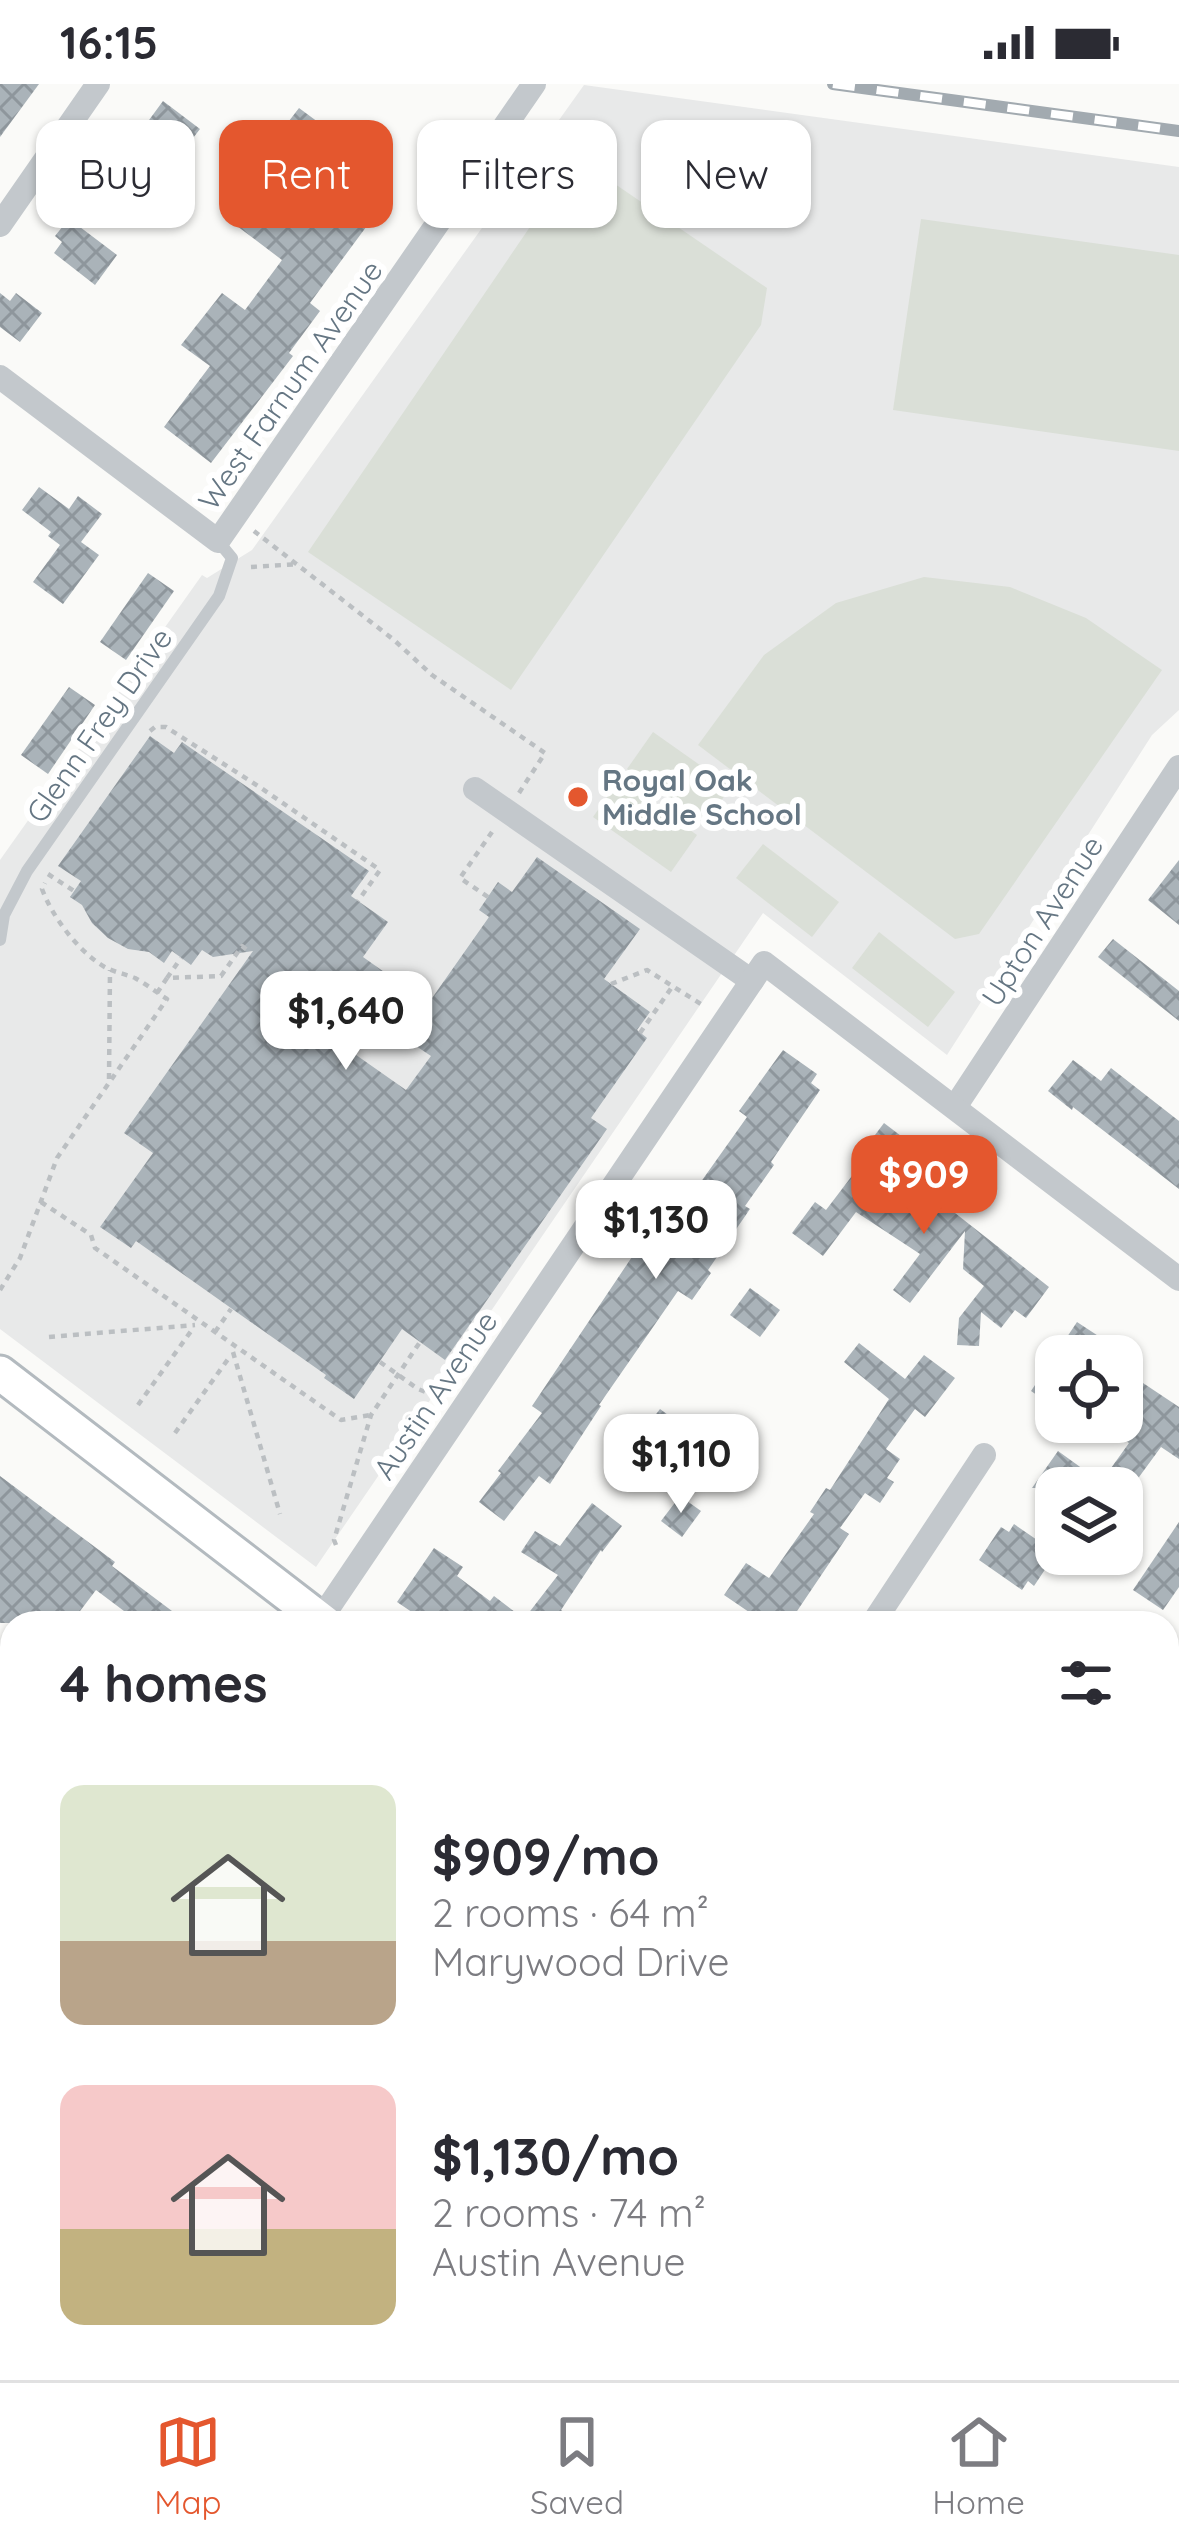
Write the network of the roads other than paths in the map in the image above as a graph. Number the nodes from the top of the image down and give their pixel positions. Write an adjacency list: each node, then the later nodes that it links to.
1 (98, 84): 3 (street)
2 (534, 84): 5 (street, West Farnum Avenue)
3 (0, 225)
4 (0, 377): 5 (street)
5 (218, 542): 8 (lane, Glenn Frey Drive)
6 (1177, 773): 11 (street, Upton Avenue)
7 (475, 789): 10 (street)
8 (2, 914): 9 (lane, Glenn Frey Drive)
9 (0, 940)
10 (758, 972): 11 (street); 16 (street, Austin Avenue)
11 (956, 1107): 12 (street)
12 (1179, 1279)
13 (0, 1372): 15 (street)
14 (984, 1455): 17 (street)
15 (307, 1611)
16 (328, 1611)
17 (881, 1611)

